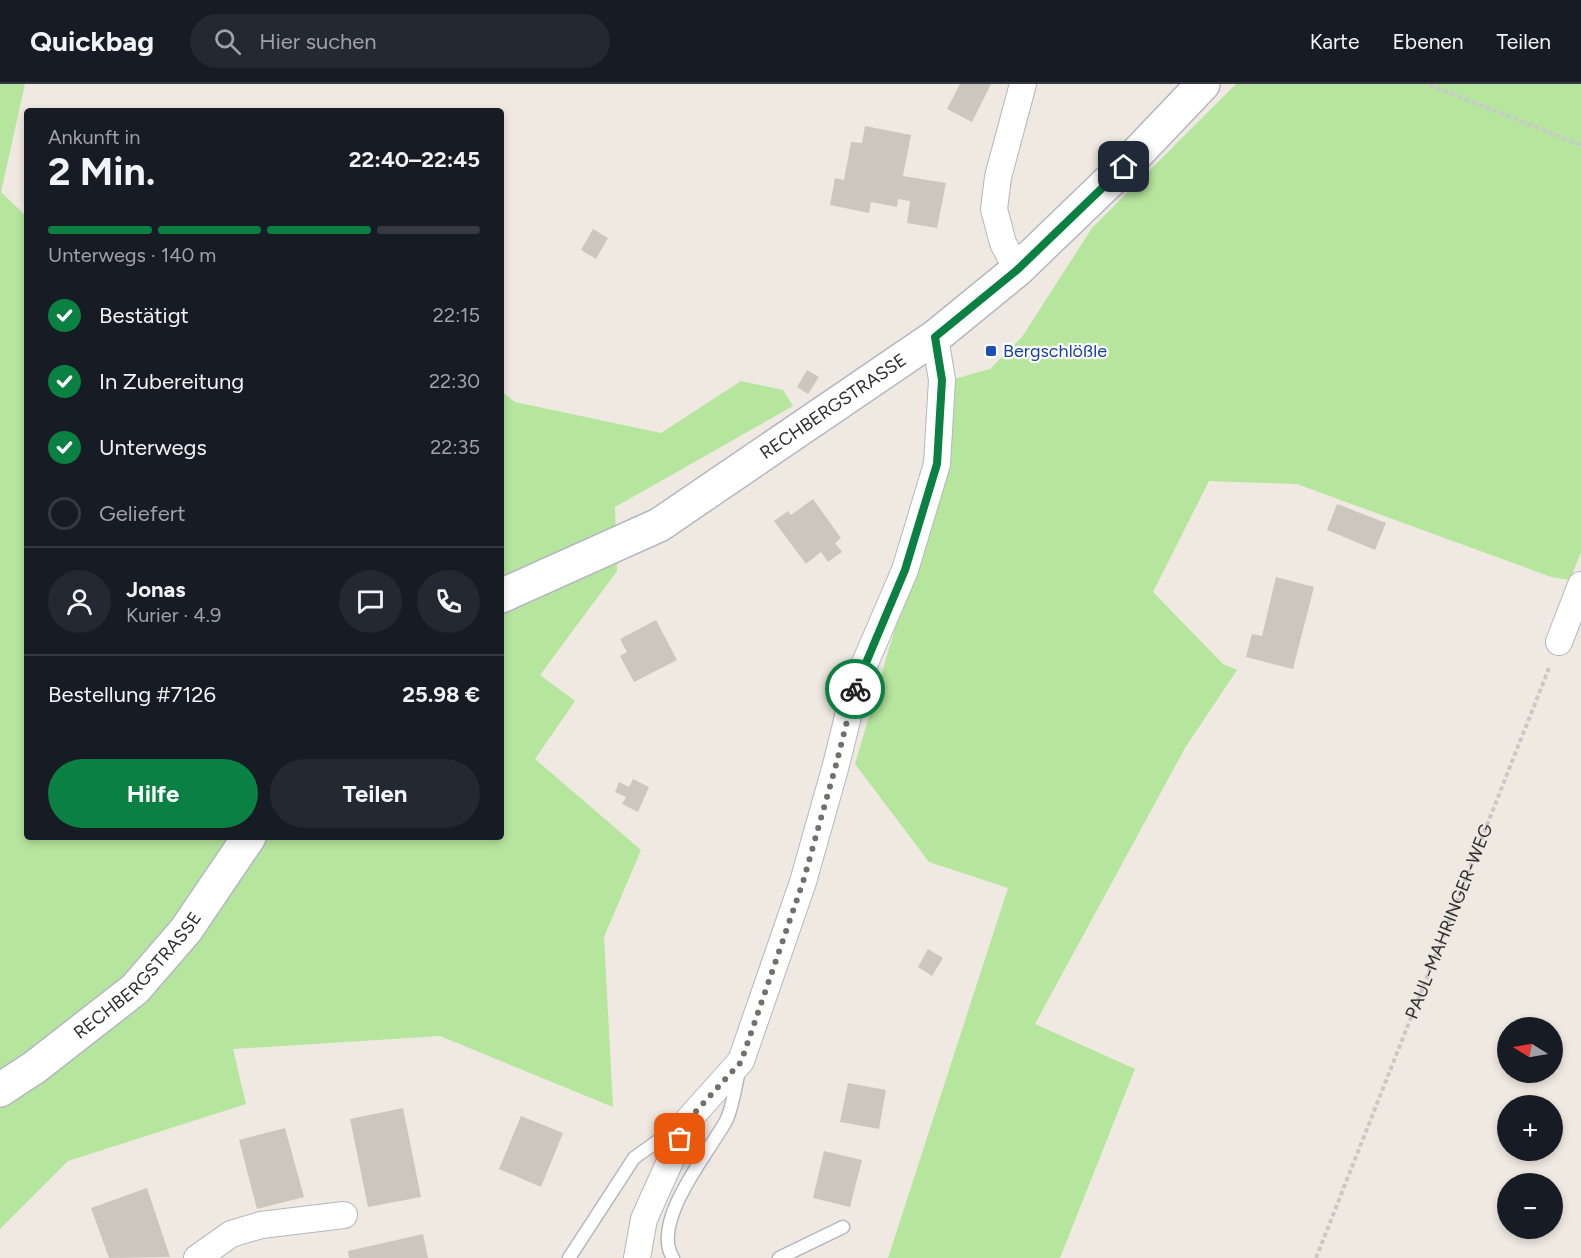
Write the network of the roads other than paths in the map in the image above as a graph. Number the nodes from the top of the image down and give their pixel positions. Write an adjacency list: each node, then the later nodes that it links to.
1 (1023, 84): 3 (street)
2 (1203, 84): 3 (main road, RECHBERGSTRASSE)
3 (1017, 270): 4 (main road, RECHBERGSTRASSE)
4 (935, 337): 6 (main road, RECHBERGSTRASSE); 9 (street)
5 (1581, 585): 7 (street)
6 (504, 595)
7 (1559, 642)
8 (247, 840): 10 (main road, RECHBERGSTRASSE)
9 (741, 1062): 11 (street); 17 (lane)
10 (0, 1090)
11 (689, 1119): 15 (lane); 16 (street)
12 (344, 1215): 14 (street)
13 (843, 1227): 18 (lane)
14 (197, 1258)
15 (569, 1258)
16 (637, 1258)
17 (673, 1258)
18 (779, 1258)

